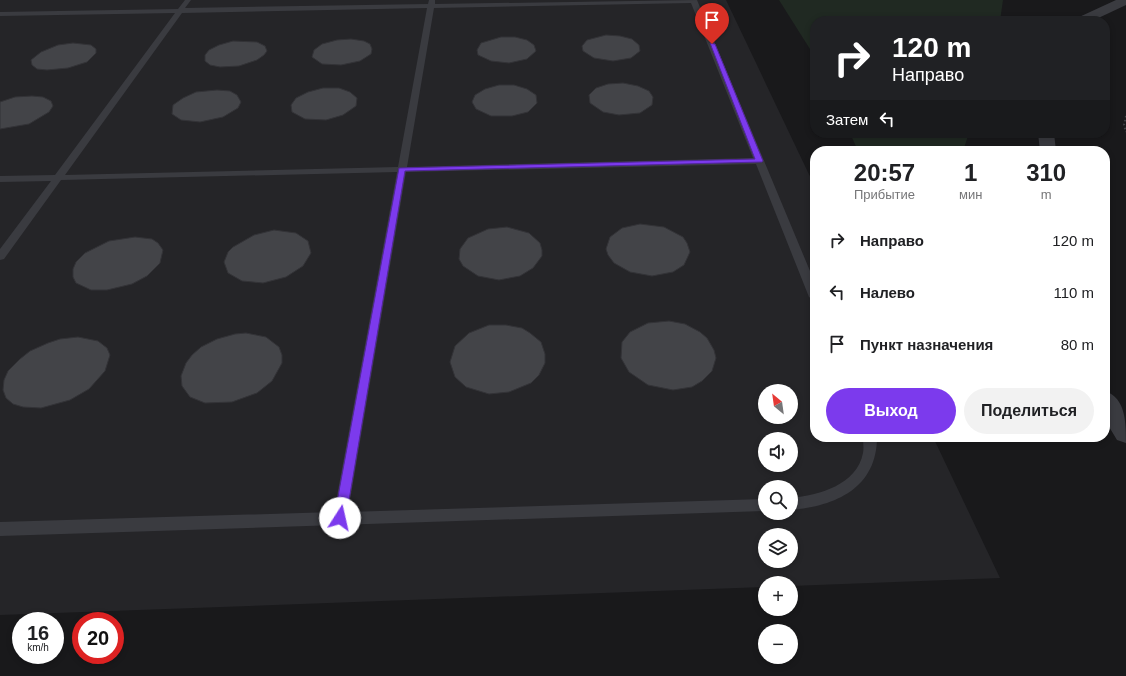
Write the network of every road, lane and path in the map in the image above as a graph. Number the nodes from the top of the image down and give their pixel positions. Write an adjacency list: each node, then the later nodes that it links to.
1 (188, 0): 5 (lane)
2 (694, 0): 4 (lane); 10 (lane)
3 (1126, 0): 7 (street)
4 (431, 3): 5 (lane); 11 (lane)
5 (180, 10): 6 (lane); 12 (lane)
6 (0, 14)
7 (1092, 16)
8 (1126, 116): 9 (path)
9 (1126, 132)
10 (759, 161): 11 (lane); 15 (lane)
11 (402, 169): 12 (lane); 21 (lane)
12 (58, 177): 13 (lane); 14 (lane)
13 (0, 179)
14 (0, 257)
15 (810, 285)
16 (1110, 408): 17 (street)
17 (1126, 433)
18 (870, 442): 19 (lane)
19 (798, 504)
20 (758, 505): 21 (lane)
21 (340, 518): 22 (lane)
22 (0, 529)

